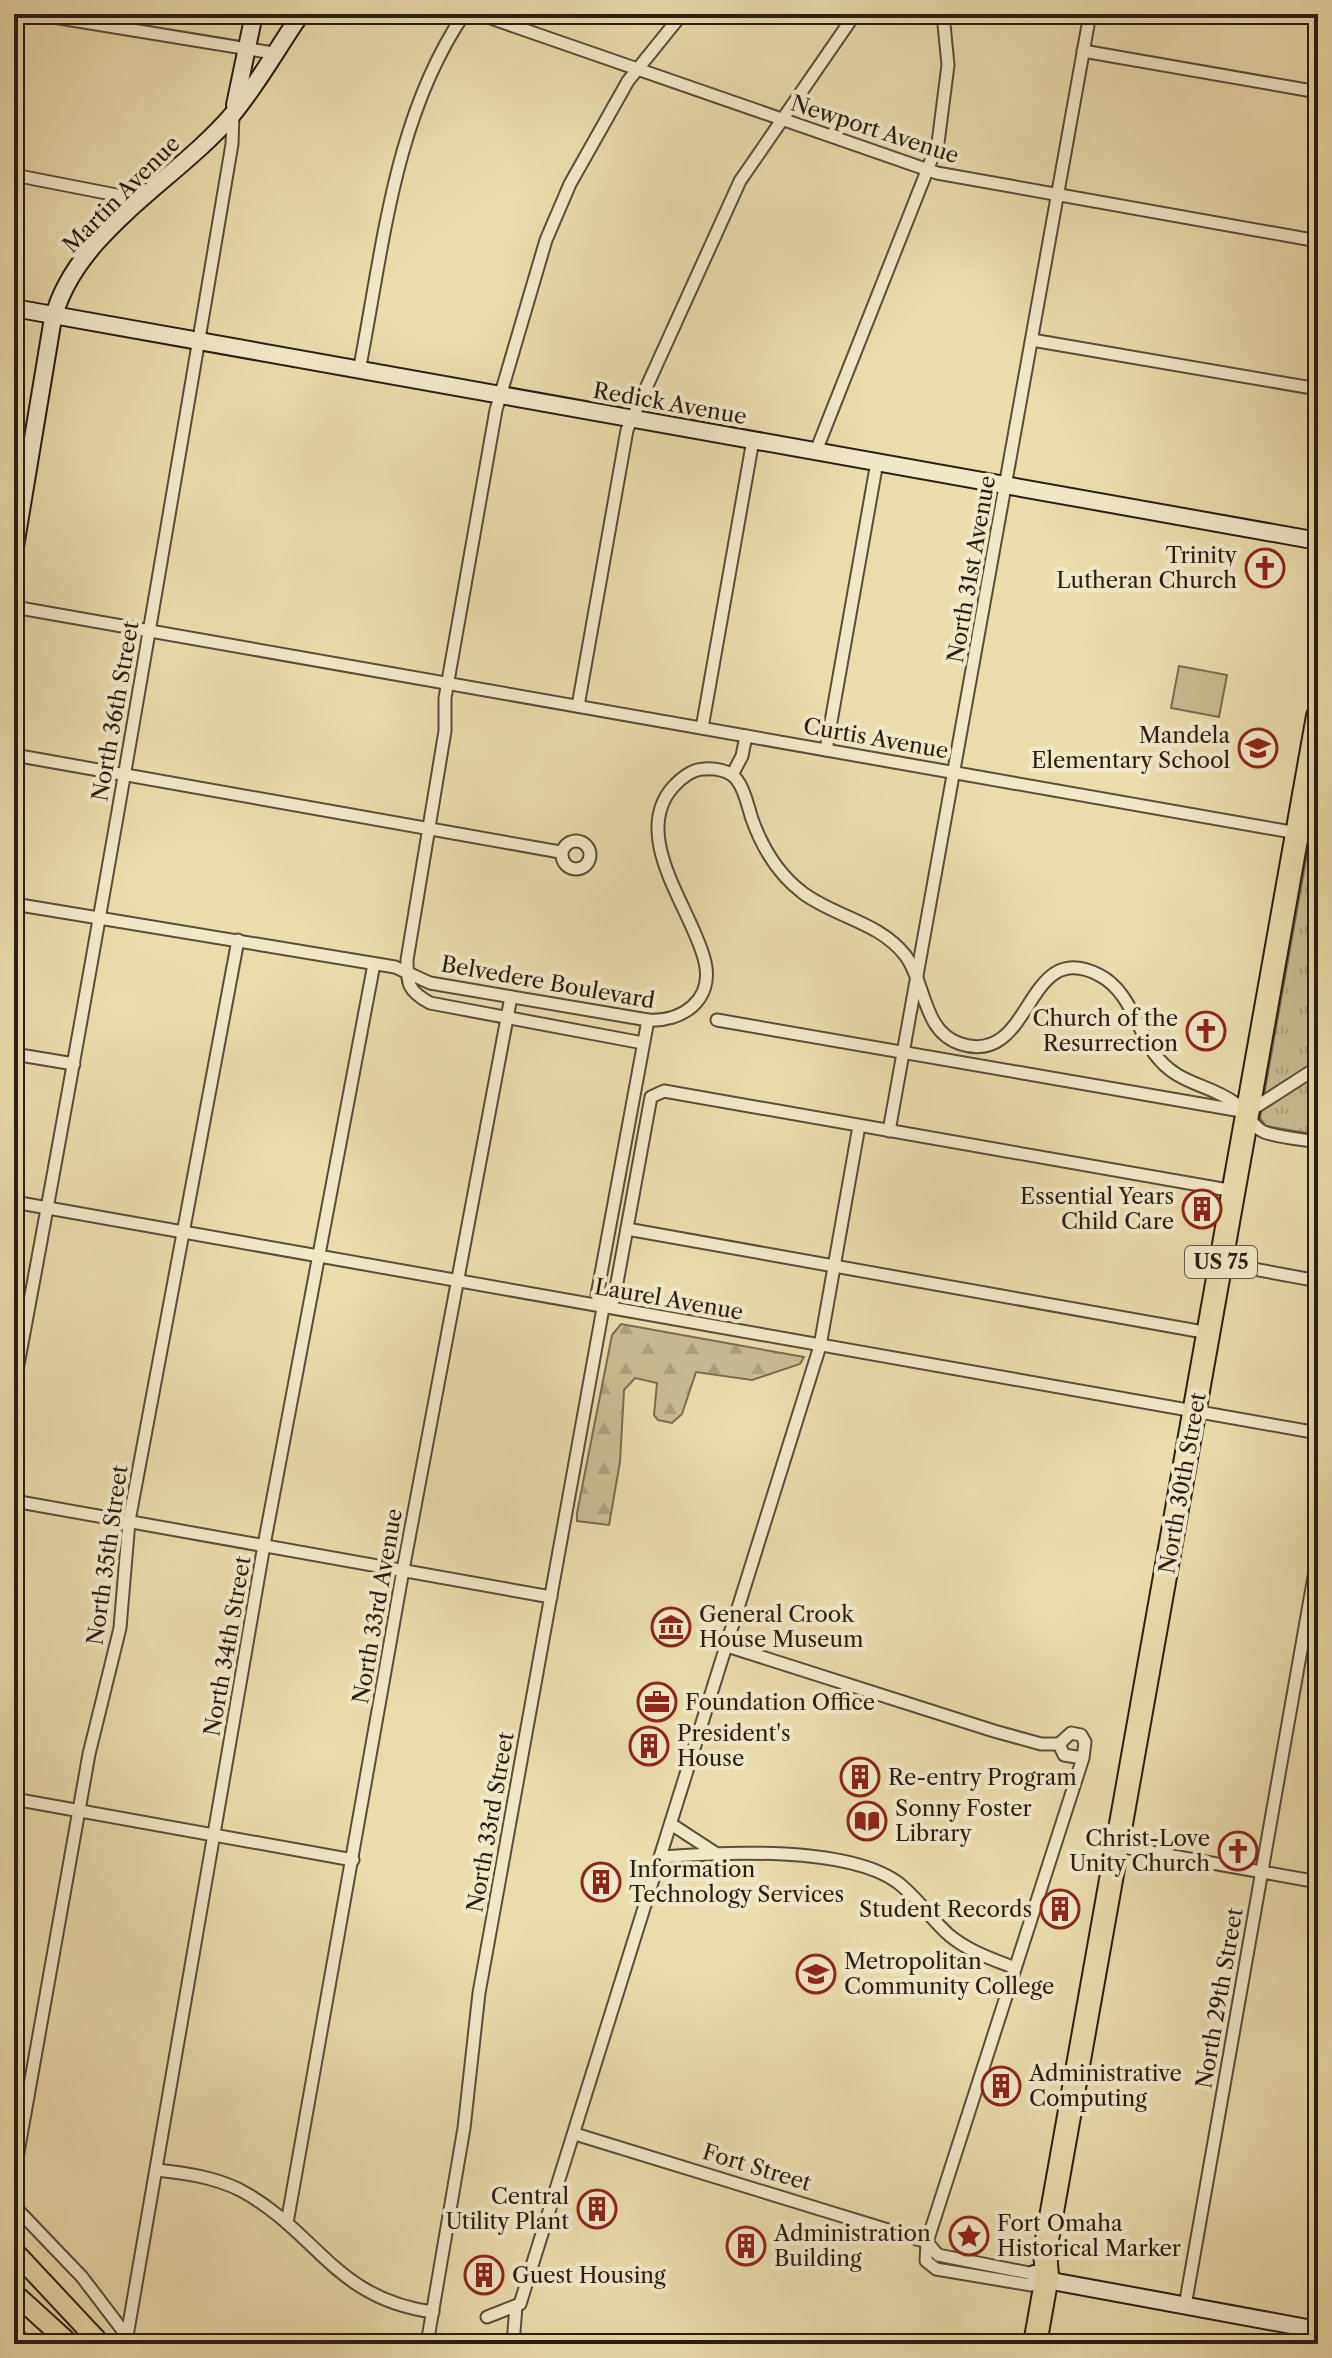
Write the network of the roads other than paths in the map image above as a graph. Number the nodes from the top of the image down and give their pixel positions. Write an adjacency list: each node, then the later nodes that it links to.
1 (35, 14): 10 (street)
2 (254, 14): 10 (street)
3 (301, 14): 12 (street)
4 (464, 14): 26 (street)
5 (479, 14): 13 (street, Newport Avenue)
6 (682, 14): 13 (street)
7 (855, 14): 16 (street)
8 (943, 14): 17 (street)
9 (1090, 14): 11 (street, North 31st Avenue)
10 (248, 49): 12 (street); 15 (street)
11 (1083, 51): 14 (street); 19 (street, North 31st Avenue)
12 (273, 53): 15 (street, North 36th Street)
13 (637, 70): 16 (street, Newport Avenue); 28 (street)
14 (1318, 92)
15 (233, 114): 20 (street, Martin Avenue); 25 (street, North 36th Street)
16 (780, 119): 17 (street, Newport Avenue); 29 (street)
17 (927, 171): 19 (street, Newport Avenue); 31 (street)
18 (14, 175): 20 (street)
19 (1057, 195): 21 (street, Newport Avenue); 24 (street, North 31st Avenue)
20 (142, 200): 23 (street, Martin Avenue)
21 (1318, 241)
22 (14, 308): 23 (street, Redick Avenue)
23 (54, 315): 25 (street, Redick Avenue); 35 (street, Martin Avenue)
24 (1032, 340): 27 (street); 33 (street, North 31st Avenue)
25 (198, 343): 26 (street, Redick Avenue); 37 (street, North 36th Street)
26 (359, 371): 28 (street, Redick Avenue)
27 (1318, 389)
28 (500, 396): 29 (street, Redick Avenue); 38 (street)
29 (632, 419): 30 (street, Redick Avenue); 39 (street)
30 (753, 440): 31 (street, Redick Avenue); 41 (street)
31 (816, 451): 32 (street, Redick Avenue)
32 (877, 462): 33 (street, Redick Avenue); 43 (street)
33 (1007, 484): 34 (street, Redick Avenue); 45 (street, North 31st Avenue)
34 (1318, 541)
35 (14, 553)
36 (14, 607): 37 (street)
37 (151, 630): 38 (street); 46 (street, North 36th Street)
38 (447, 685): 39 (street, Curtis Avenue); 48 (street, Belvedere Boulevard)
39 (578, 706): 41 (street, Curtis Avenue)
40 (1318, 716): 49 (highway, North 30th Street / US 75)
41 (702, 728): 42 (street, Curtis Avenue)
42 (746, 736): 43 (street, Curtis Avenue); 47 (street)
43 (826, 750): 45 (street, Curtis Avenue)
44 (14, 755): 46 (street)
45 (956, 772): 49 (street, Curtis Avenue); 56 (street, North 31st Avenue)
46 (127, 775): 48 (street); 52 (street, North 36th Street)
47 (732, 775): 56 (street); 59 (street, Belvedere Boulevard)
48 (429, 830): 50 (street); 55 (street, Belvedere Boulevard)
49 (1297, 833): 66 (highway, North 30th Street / US 75)
50 (560, 852)
51 (14, 904): 52 (street)
52 (101, 919): 53 (street); 64 (street, North 36th Street)
53 (238, 940): 54 (street); 74 (street, North 35th Street)
54 (374, 964): 55 (street); 75 (street, North 34th Street)
55 (407, 972): 57 (street, Belvedere Boulevard); 58 (street)
56 (917, 982): 63 (street, North 31st Avenue); 66 (street)
57 (511, 997): 58 (street, North 33rd Avenue); 59 (street, Belvedere Boulevard)
58 (507, 1019): 61 (street); 79 (street, North 33rd Avenue)
59 (648, 1020): 61 (street, North 33rd Street)
60 (717, 1020): 63 (street)
61 (643, 1043): 80 (street, North 33rd Street)
62 (14, 1054): 64 (street)
63 (903, 1054): 66 (street); 68 (street, North 31st Avenue)
64 (74, 1064): 72 (street, North 36th Street)
65 (1318, 1067): 66 (street)
66 (1247, 1112): 69 (street); 70 (highway, North 30th Street / US 75)
67 (859, 1126): 68 (street); 73 (street, North 33rd Street); 77 (street)
68 (889, 1131): 70 (street)
69 (1318, 1142)
70 (1234, 1191): 76 (highway, North 30th Street / US 75)
71 (14, 1202): 72 (street, Laurel Avenue)
72 (47, 1208): 74 (street, Laurel Avenue); 83 (street, North 36th Street)
73 (627, 1229): 77 (street); 80 (street, North 33rd Street)
74 (183, 1233): 75 (street, Laurel Avenue); 88 (street, North 35th Street)
75 (319, 1257): 79 (street, Laurel Avenue); 89 (street, North 34th Street)
76 (1221, 1263): 78 (street); 81 (highway, North 30th Street / US 75)
77 (834, 1266): 81 (street); 82 (street)
78 (1318, 1281)
79 (458, 1282): 80 (street, Laurel Avenue); 91 (street, North 33rd Avenue)
80 (603, 1308): 82 (street, Laurel Avenue); 92 (street, North 33rd Street)
81 (1209, 1333): 85 (highway, North 30th Street / US 75)
82 (820, 1346): 85 (street, Laurel Avenue); 93 (street)
83 (17, 1349): 84 (street, North 36th Street)
84 (14, 1386)
85 (1195, 1411): 86 (street, Laurel Avenue); 100 (highway, North 30th Street / US 75)
86 (1318, 1433)
87 (14, 1501): 88 (street)
88 (129, 1521): 89 (street); 97 (street, North 35th Street)
89 (264, 1545): 91 (street); 99 (street, North 34th Street)
90 (1318, 1554): 104 (street, North 29th Street)
91 (403, 1570): 92 (street); 103 (street, North 33rd Avenue)
92 (551, 1597): 120 (street, North 33rd Street)
93 (727, 1646): 94 (street); 98 (street)
94 (1059, 1744): 95 (street); 95 (street)
95 (1083, 1758): 106 (street)
96 (14, 1799): 97 (street)
97 (78, 1810): 99 (street); 108 (street, North 35th Street)
98 (671, 1824): 101 (street); 102 (street)
99 (214, 1835): 103 (street); 110 (street, North 34th Street)
100 (1117, 1846): 104 (street); 116 (highway, North 30th Street / US 75)
101 (717, 1854): 102 (street); 106 (street)
102 (661, 1857): 109 (street)
103 (353, 1860): 113 (street, North 33rd Avenue)
104 (1262, 1871): 105 (street); 119 (street, North 29th Street)
105 (1318, 1882)
106 (1015, 1968): 114 (street)
107 (14, 2092): 108 (street)
108 (28, 2096): 111 (street, North 35th Street)
109 (575, 2134): 114 (street, Fort Street); 118 (street)
110 (157, 2170): 113 (street); 124 (street, North 34th Street)
111 (14, 2175)
112 (14, 2206): 124 (street)
113 (287, 2223): 120 (street)
114 (927, 2242): 116 (street, Fort Street)
115 (14, 2251): 127 (main road)
116 (1043, 2281): 119 (street, Fort Street); 130 (highway, North 30th Street / US 75); 131 (highway, North 30th Street / US 75)
117 (14, 2293): 126 (main road)
118 (516, 2306): 121 (street); 129 (street)
119 (1185, 2306): 122 (street, Fort Street)
120 (433, 2312): 128 (street, North 33rd Street)
121 (487, 2317)
122 (1318, 2330)
123 (14, 2332): 125 (street)
124 (130, 2340)
125 (28, 2344)
126 (70, 2344)
127 (101, 2344)
128 (427, 2344)
129 (513, 2344)
130 (1022, 2344)
131 (1035, 2344)

